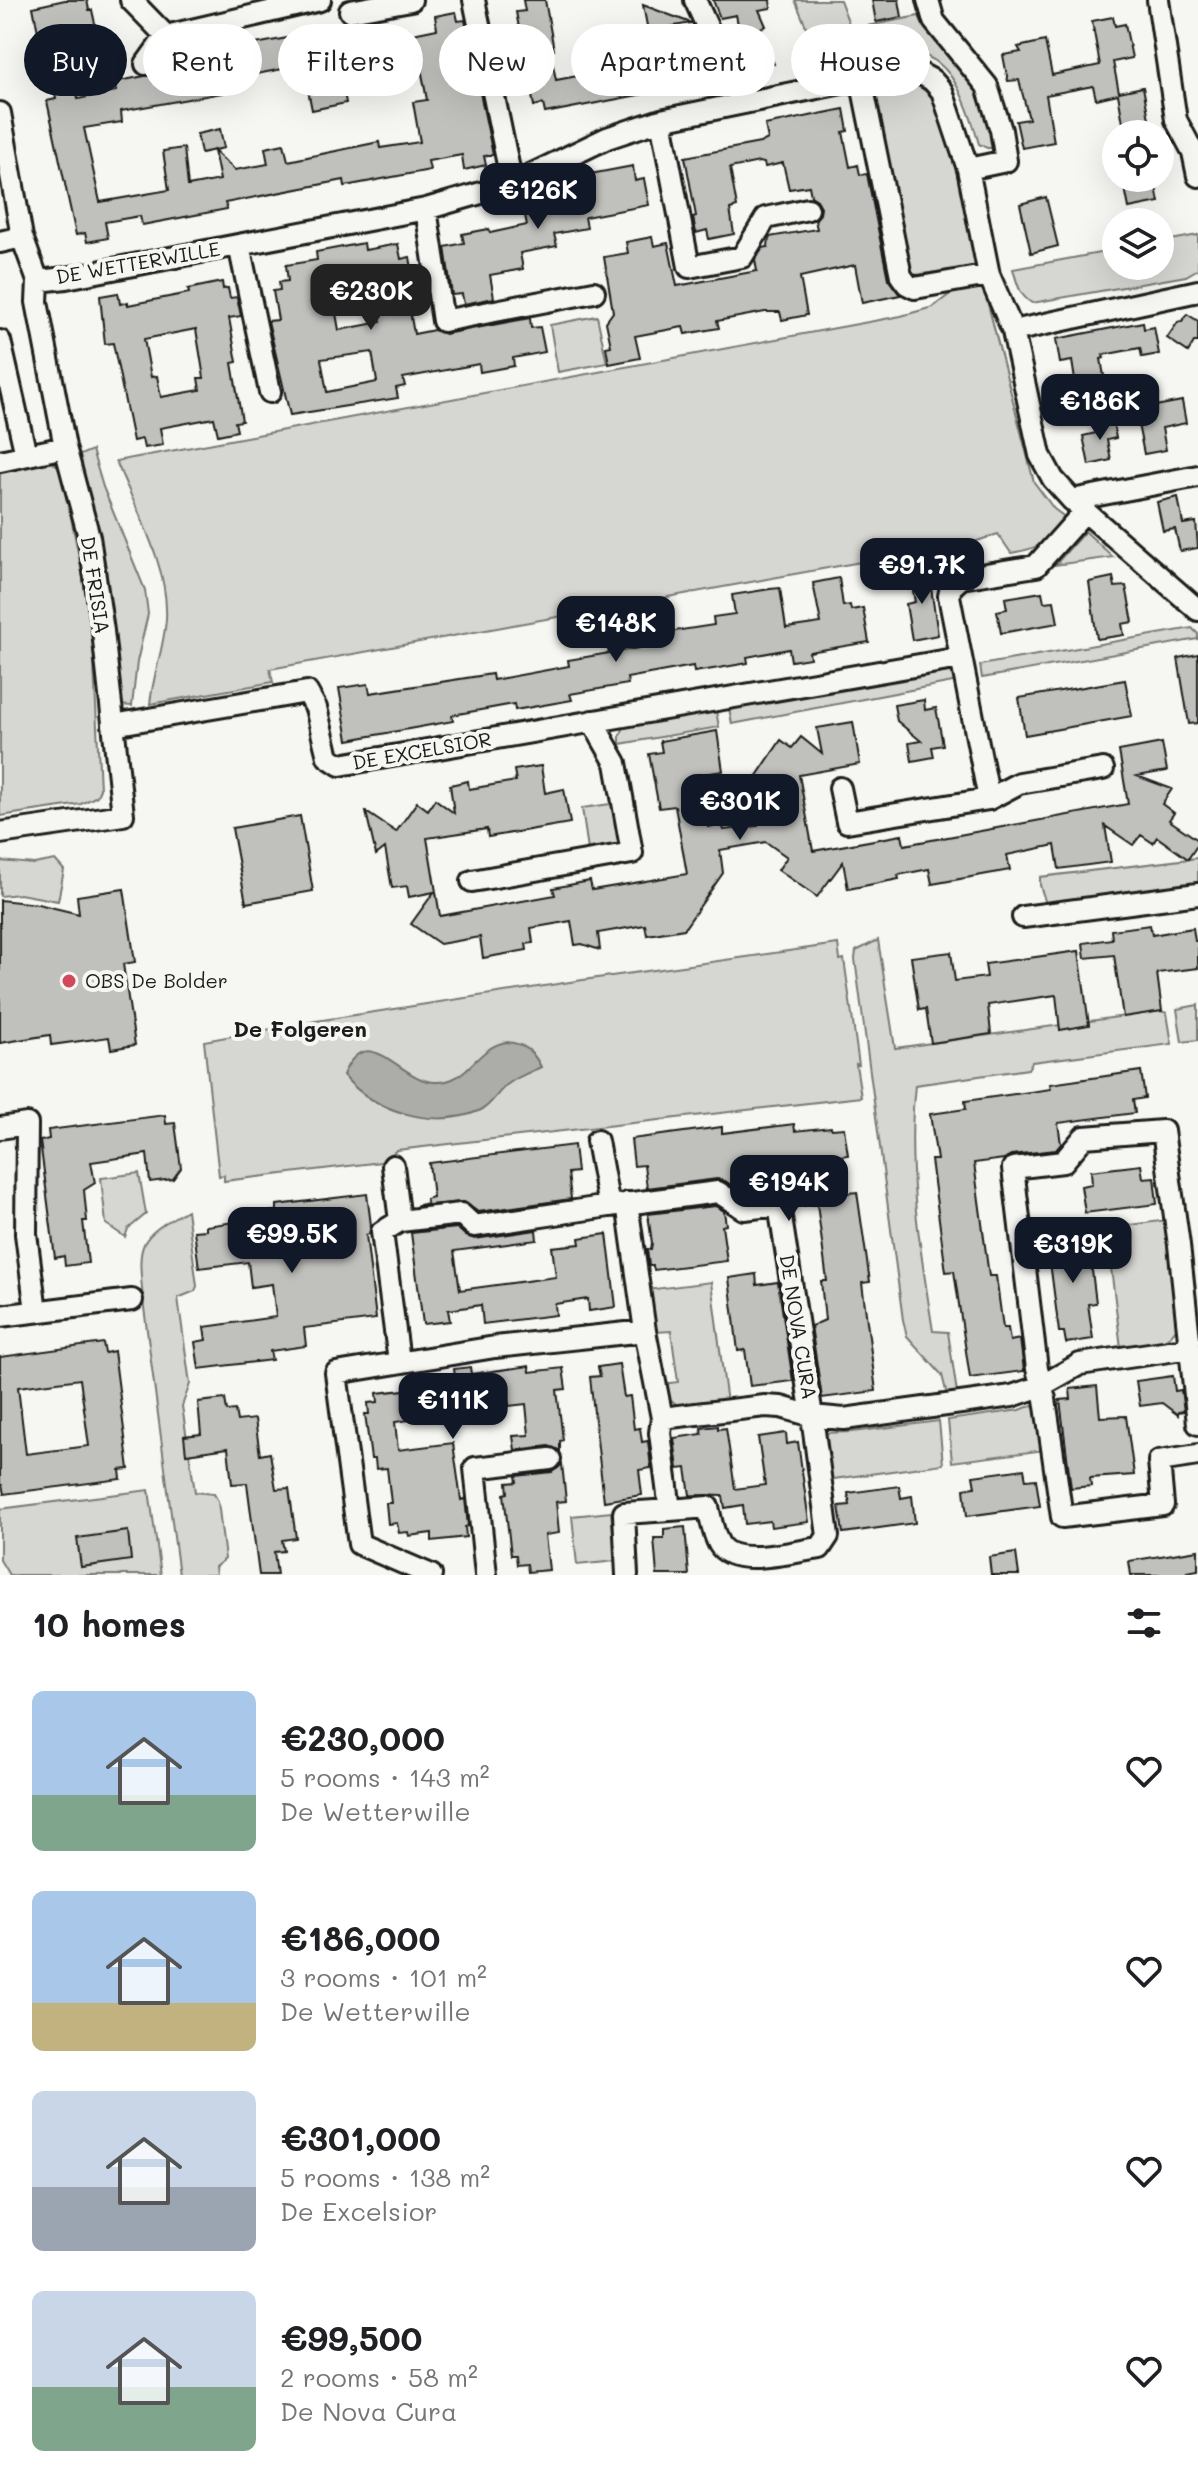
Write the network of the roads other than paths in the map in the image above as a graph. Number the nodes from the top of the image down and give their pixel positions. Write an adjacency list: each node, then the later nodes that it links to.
1 (131, 0): 9 (street)
2 (320, 0): 10 (street)
3 (411, 0): 8 (street)
4 (474, 0): 19 (street)
5 (695, 0): 14 (street)
6 (928, 0): 17 (street)
7 (1154, 4): 18 (street)
8 (350, 11)
9 (154, 24)
10 (217, 24)
11 (930, 79): 17 (street, DE WETTERWILLE)
12 (791, 93): 14 (street, DE WETTERWILLE)
13 (864, 96): 25 (street)
14 (742, 103): 16 (street, DE WETTERWILLE)
15 (0, 113): 22 (street, DE FRISIA)
16 (661, 120): 19 (street, DE WETTERWILLE); 21 (street)
17 (968, 169): 25 (street, DE WETTERWILLE)
18 (1198, 176)
19 (512, 184): 20 (street, DE WETTERWILLE)
20 (426, 209): 24 (street, DE WETTERWILLE); 28 (street)
21 (808, 209)
22 (22, 237): 23 (street); 26 (street, DE FRISIA)
23 (0, 242)
24 (239, 245): 26 (street, DE WETTERWILLE); 31 (street, DE WETTERWILLE)
25 (989, 275): 29 (street, DE WETTERWILLE)
26 (38, 281): 32 (street, DE FRISIA)
27 (1198, 291): 29 (street)
28 (594, 292)
29 (1013, 331): 36 (street, DE WETTERWILLE)
30 (0, 341): 33 (street)
31 (270, 392)
32 (65, 447): 33 (street); 40 (street, DE FRISIA)
33 (26, 455): 34 (street)
34 (0, 461)
35 (1198, 476): 36 (street)
36 (1079, 506): 37 (street, DE WETTERWILLE); 38 (street)
37 (1198, 610)
38 (960, 658): 39 (street, DE EXCELSIOR); 43 (street)
39 (592, 721): 40 (street, DE EXCELSIOR); 45 (street)
40 (113, 725): 44 (street, DE FRISIA)
41 (1103, 769): 43 (street)
42 (840, 788): 43 (street)
43 (989, 799)
44 (0, 833)
45 (472, 881)
46 (1198, 894): 47 (street)
47 (1023, 917)
48 (0, 1128): 55 (street)
49 (597, 1141): 51 (street)
50 (393, 1166): 52 (street)
51 (618, 1205): 52 (street, DE NOVA CURA); 57 (street); 61 (street, DE NOVA CURA)
52 (400, 1221): 59 (street)
53 (1188, 1244): 58 (street); 60 (street)
54 (132, 1300): 55 (street)
55 (36, 1311): 56 (street)
56 (0, 1316)
57 (645, 1331): 59 (street); 62 (street)
58 (1190, 1348): 60 (street, DE NOVA CURA); 63 (street)
59 (399, 1361): 67 (street)
60 (1041, 1386): 61 (street, DE NOVA CURA); 64 (street)
61 (812, 1416): 62 (street, DE NOVA CURA); 66 (street, DE NOVA CURA)
62 (662, 1418): 66 (street)
63 (1198, 1424)
64 (1198, 1455)
65 (550, 1459): 68 (street)
66 (670, 1510): 69 (street, DE NOVA CURA)
67 (431, 1575)
68 (486, 1575)
69 (627, 1575)

